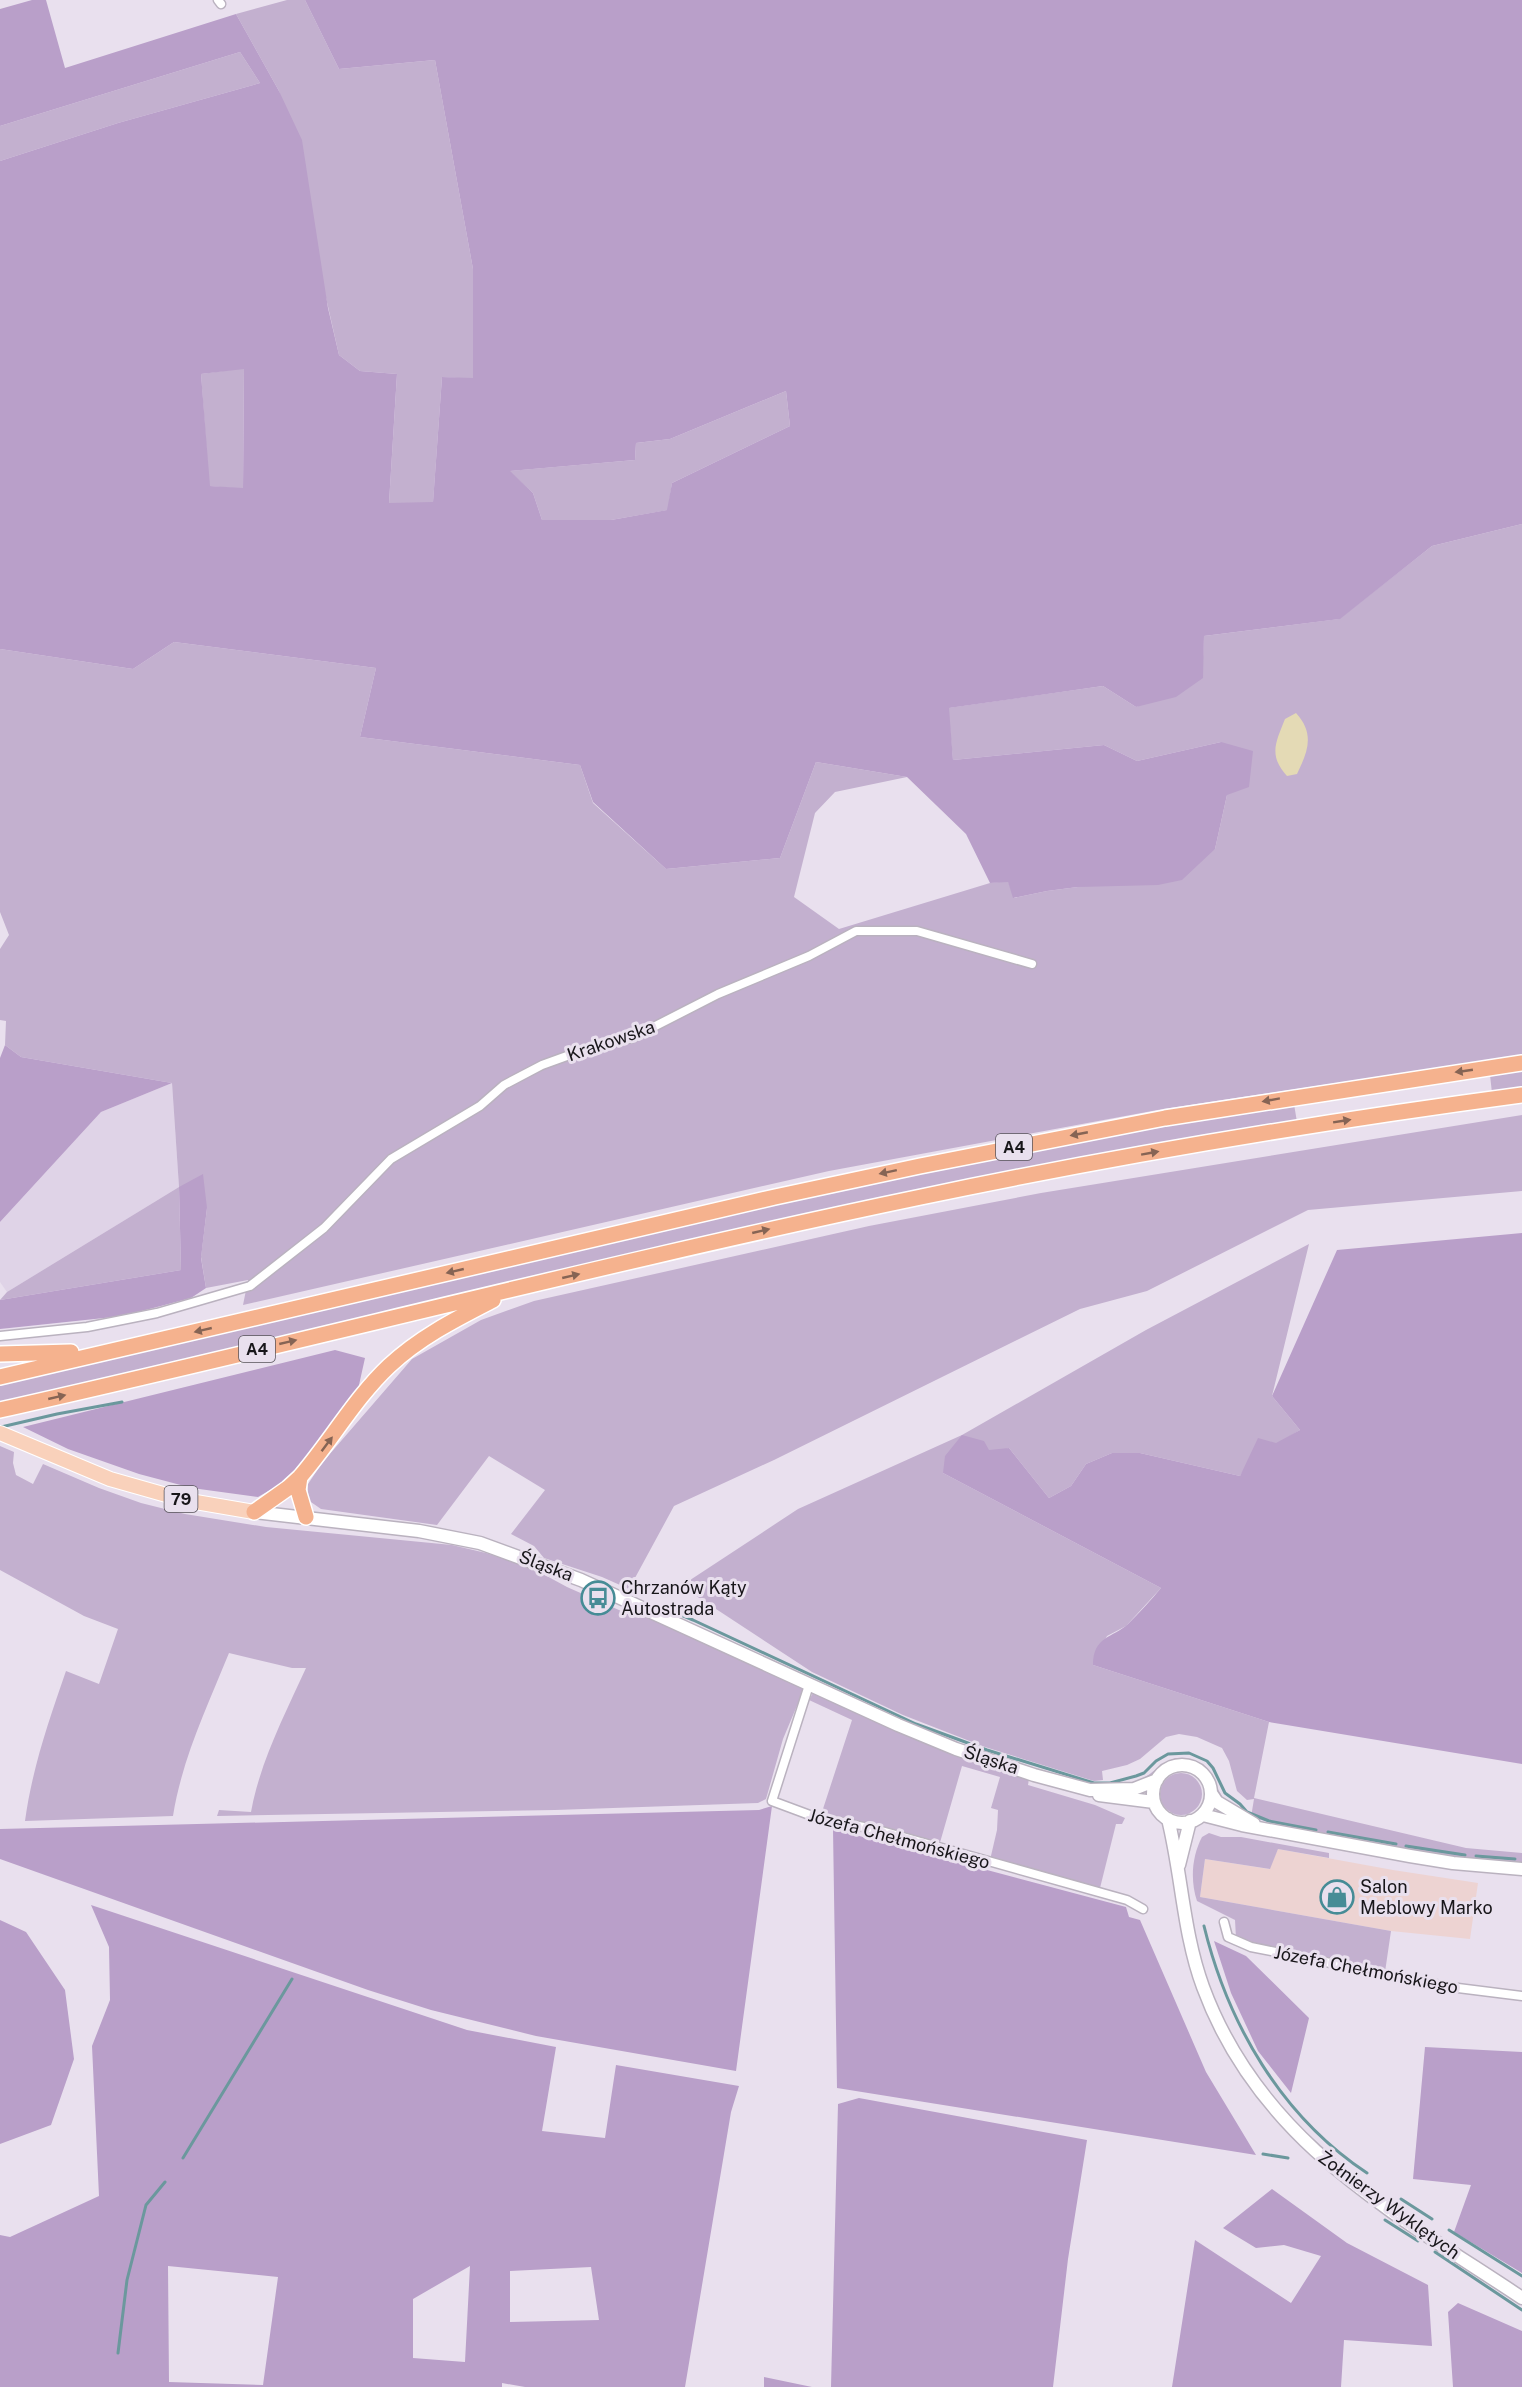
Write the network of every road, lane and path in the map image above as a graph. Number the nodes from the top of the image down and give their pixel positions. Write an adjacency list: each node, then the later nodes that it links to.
1 (1032, 964): 5 (street, Krakowska)
2 (1522, 1063): 6 (highway, A4, one-way to 6)
3 (1522, 1095): 4 (highway, A4, one-way to 3)
4 (514, 1289): 9 (highway, A4, one-way to 4); 11 (highway, one-way to 4)
5 (0, 1336)
6 (122, 1349): 7 (highway); 8 (highway, A4)
7 (0, 1354)
8 (0, 1377)
9 (0, 1410)
10 (0, 1433): 12 (main road, Śląska / 79)
11 (300, 1477): 12 (highway); 13 (highway)
12 (254, 1512): 13 (main road, Śląska / 79)
13 (306, 1517): 14 (main road, Śląska / 79)
14 (809, 1684): 16 (main road, Śląska / 79); 25 (street, Józefa Chełmońskiego)
15 (1156, 1780): 16 (main road, Śląska / 79); 17 (main road, 79); 18 (main road)
16 (1090, 1790): 18 (main road, Śląska / 79)
17 (1211, 1793): 19 (main road); 22 (main road, 79)
18 (1154, 1802): 20 (main road)
19 (1203, 1815): 21 (main road); 22 (main road, 79)
20 (1168, 1819): 21 (main road); 23 (main road, Żołnierzy Wyklętych)
21 (1190, 1821): 23 (main road, Żołnierzy Wyklętych)
22 (1258, 1827): 24 (main road, 79)
23 (1178, 1869): 28 (main road, Żołnierzy Wyklętych)
24 (1522, 1869)
25 (1143, 1910)
26 (1224, 1922): 27 (street, Józefa Chełmońskiego)
27 (1522, 1996)
28 (1522, 2298)

